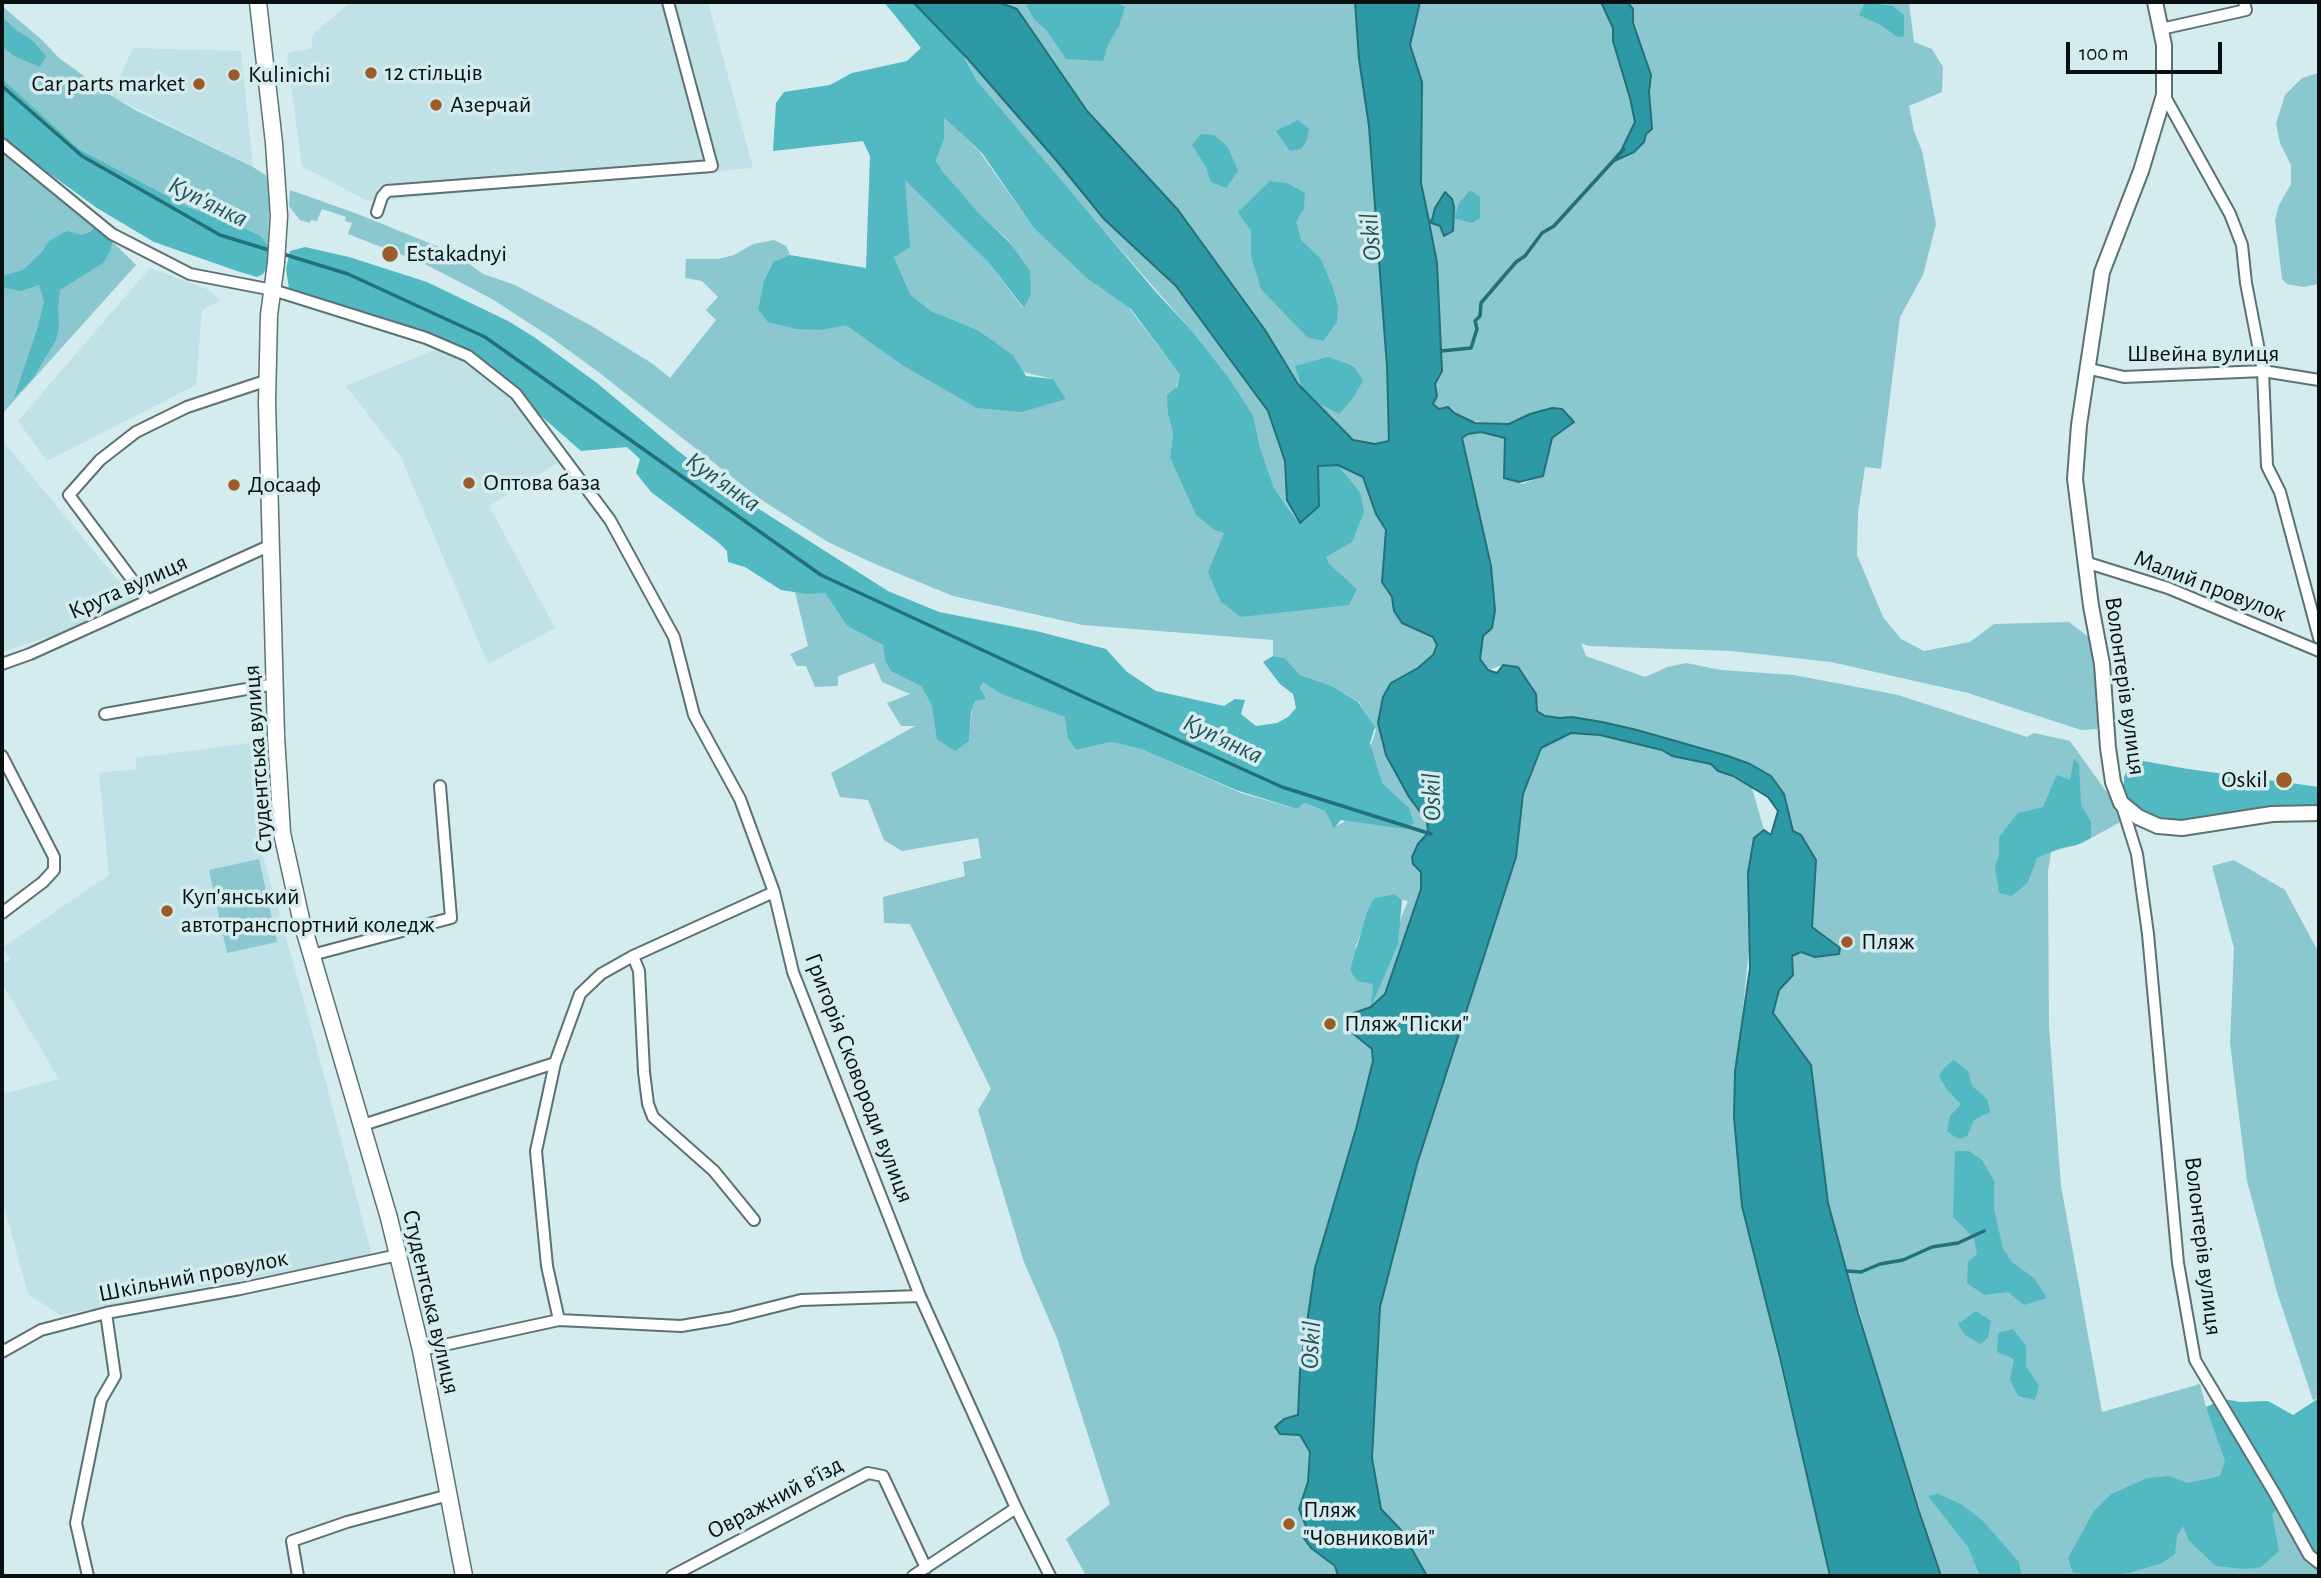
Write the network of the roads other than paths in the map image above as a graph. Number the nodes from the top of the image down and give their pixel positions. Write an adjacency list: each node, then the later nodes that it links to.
1 (258, 2): 9 (main road, Студентська вулиця)
2 (668, 2): 8 (street)
3 (2155, 2): 5 (street, Волонтерів вулиця)
4 (2244, 2): 5 (street)
5 (2161, 29): 6 (street, Волонтерів вулиця)
6 (2164, 95): 10 (street, Волонтерів вулиця); 11 (street)
7 (2, 145): 9 (street, Григорія Сковороди вулиця)
8 (377, 212)
9 (273, 290): 12 (main road, Студентська вулиця); 26 (street, Григорія Сковороди вулиця)
10 (2086, 368): 11 (street, Швейна вулиця); 15 (street, Волонтерів вулиця)
11 (2263, 370): 13 (street, Швейна вулиця); 17 (street)
12 (268, 380): 14 (main road, Студентська вулиця); 16 (street)
13 (2319, 380)
14 (271, 545): 16 (street, Крута вулиця); 20 (main road, Студентська вулиця)
15 (2085, 562): 18 (street, Малий провулок); 24 (street, Волонтерів вулиця)
16 (148, 601): 19 (street, Крута вулиця)
17 (2319, 638)
18 (2319, 651)
19 (2, 664)
20 (275, 684): 21 (street); 28 (main road, Студентська вулиця)
21 (105, 714)
22 (2, 757): 27 (street)
23 (440, 786): 28 (street)
24 (2121, 803): 25 (street); 41 (street, Волонтерів вулиця)
25 (2319, 813)
26 (774, 892): 29 (street); 34 (street, Григорія Сковороди вулиця)
27 (2, 913)
28 (312, 955): 31 (main road, Студентська вулиця)
29 (633, 957): 30 (street); 32 (street)
30 (555, 1063): 31 (street); 36 (street)
31 (363, 1125): 33 (main road, Студентська вулиця)
32 (754, 1220)
33 (398, 1255): 35 (street, Шкільний провулок); 37 (main road, Студентська вулиця)
34 (920, 1296): 36 (street); 40 (street, Григорія Сковороди вулиця)
35 (106, 1313): 38 (street, Шкільний провулок); 43 (street)
36 (559, 1321): 37 (street)
37 (421, 1350): 39 (main road, Студентська вулиця)
38 (2, 1352)
39 (449, 1495): 44 (street); 45 (main road, Студентська вулиця)
40 (1016, 1508): 42 (street); 48 (street, Григорія Сковороди вулиця)
41 (2319, 1563)
42 (926, 1568): 46 (street, Овражний в'їзд); 47 (street)
43 (88, 1576)
44 (298, 1576)
45 (464, 1576)
46 (672, 1576)
47 (914, 1576)
48 (1050, 1576)

